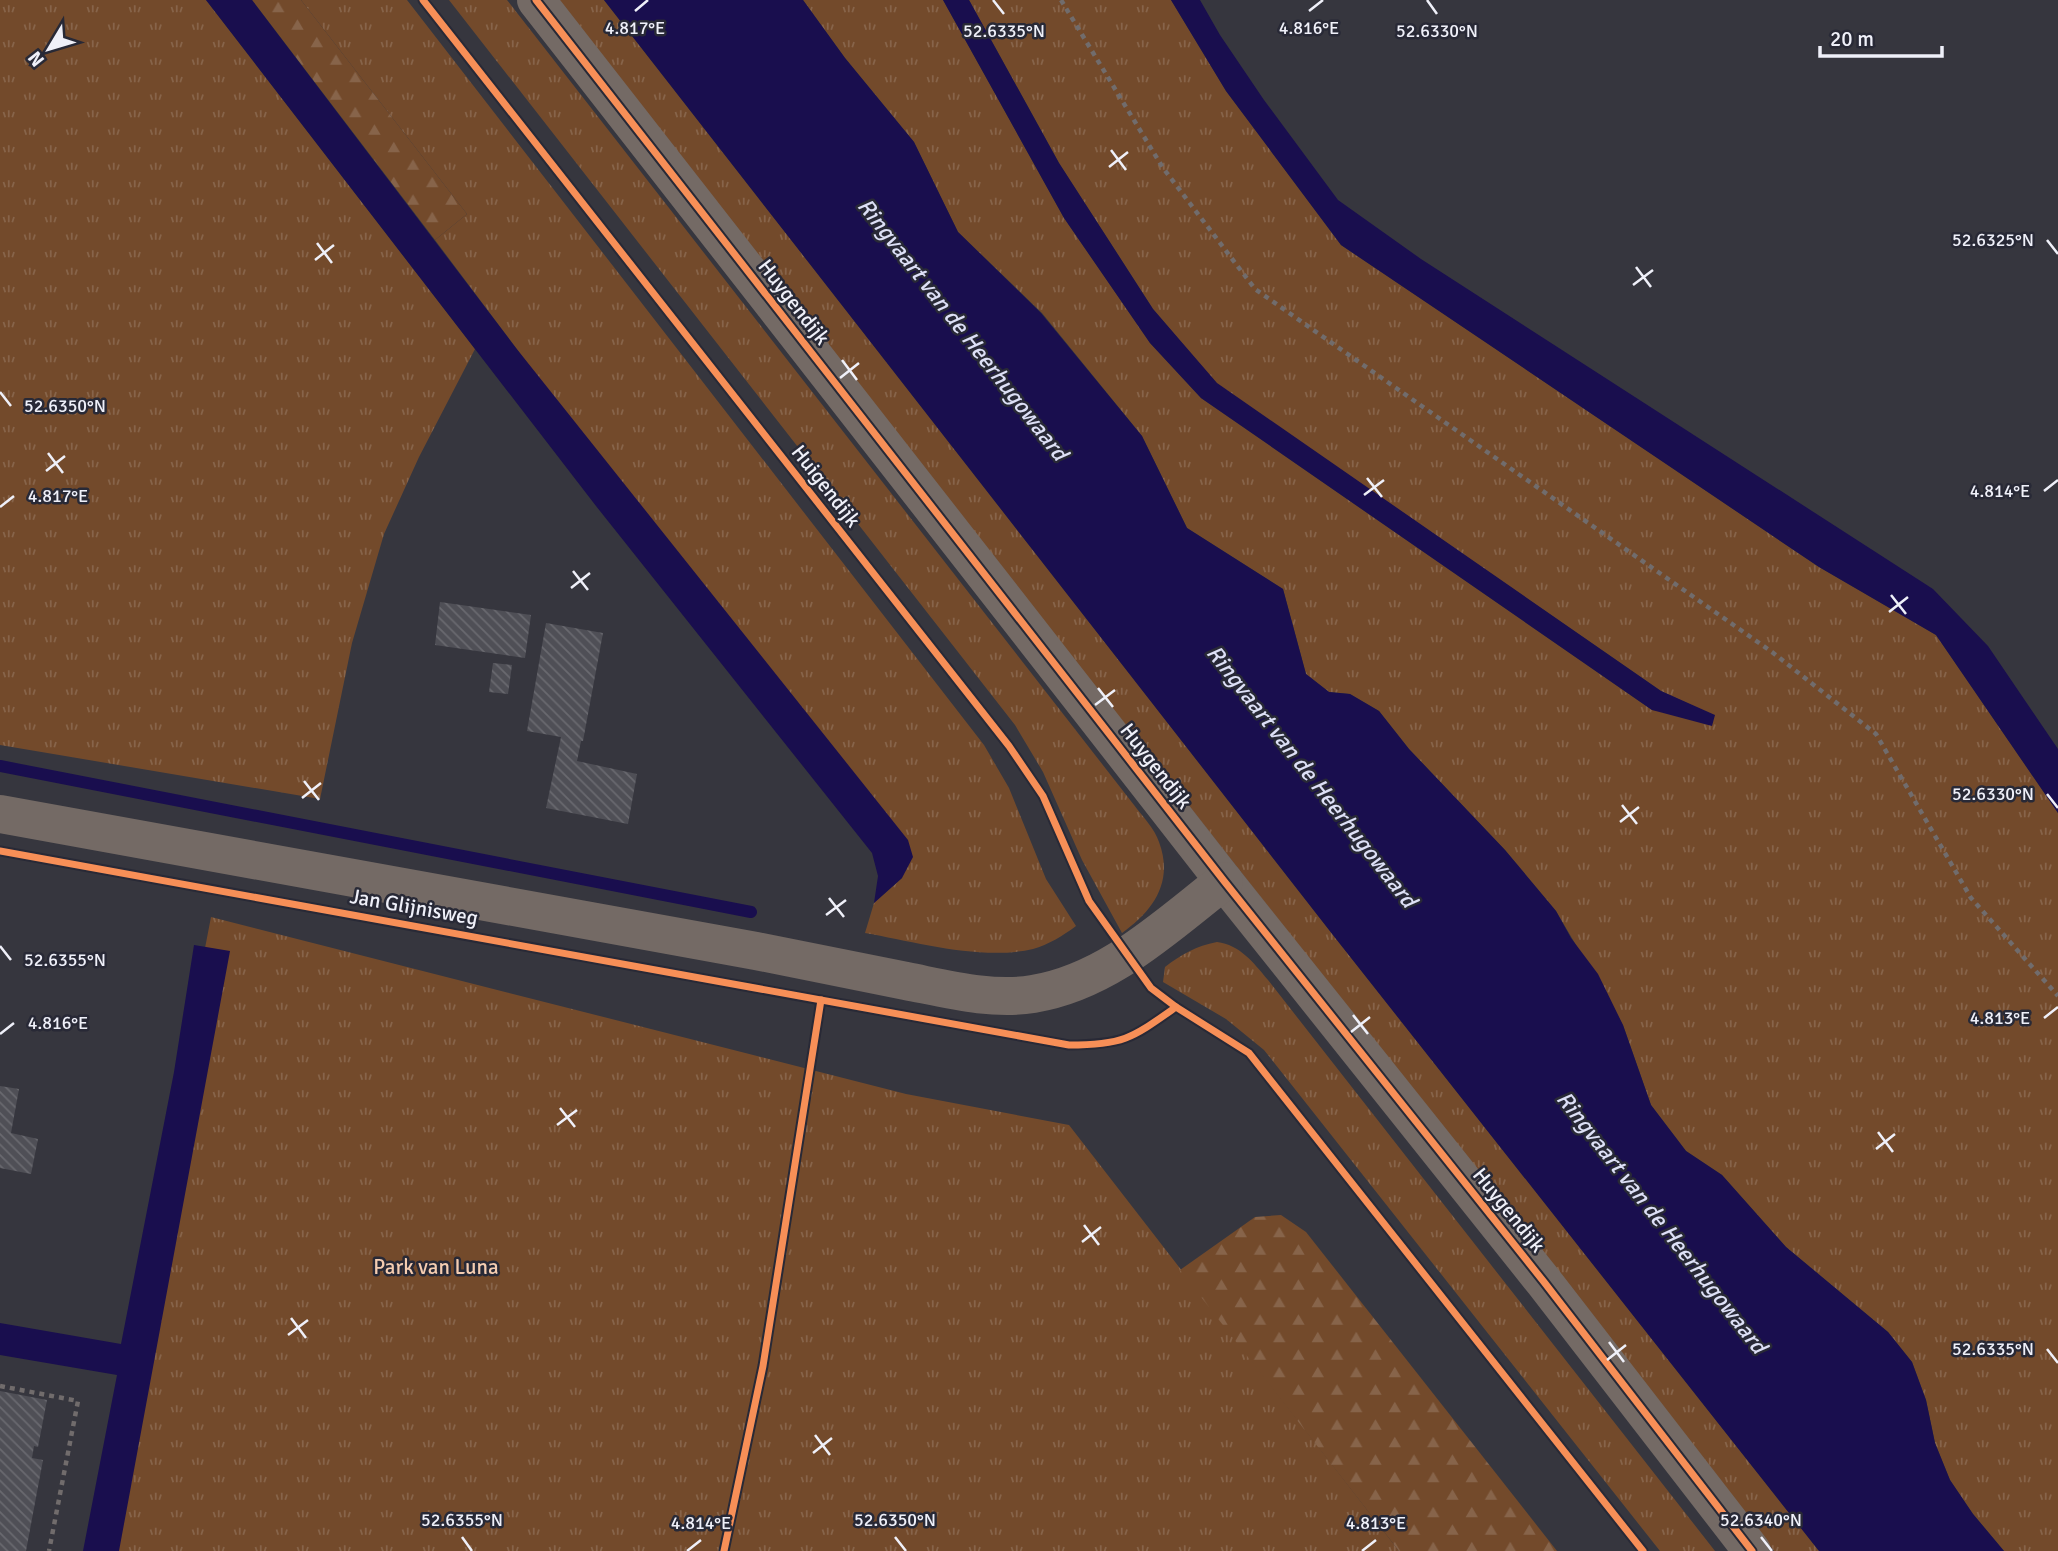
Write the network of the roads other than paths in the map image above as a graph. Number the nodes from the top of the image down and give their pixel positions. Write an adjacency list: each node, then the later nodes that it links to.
1 (536, 0): 3 (main road, Huygendijk)
2 (0, 814): 3 (main road, Jan Glijnisweg)
3 (1224, 881): 4 (main road, Huygendijk)
4 (1752, 1551)

